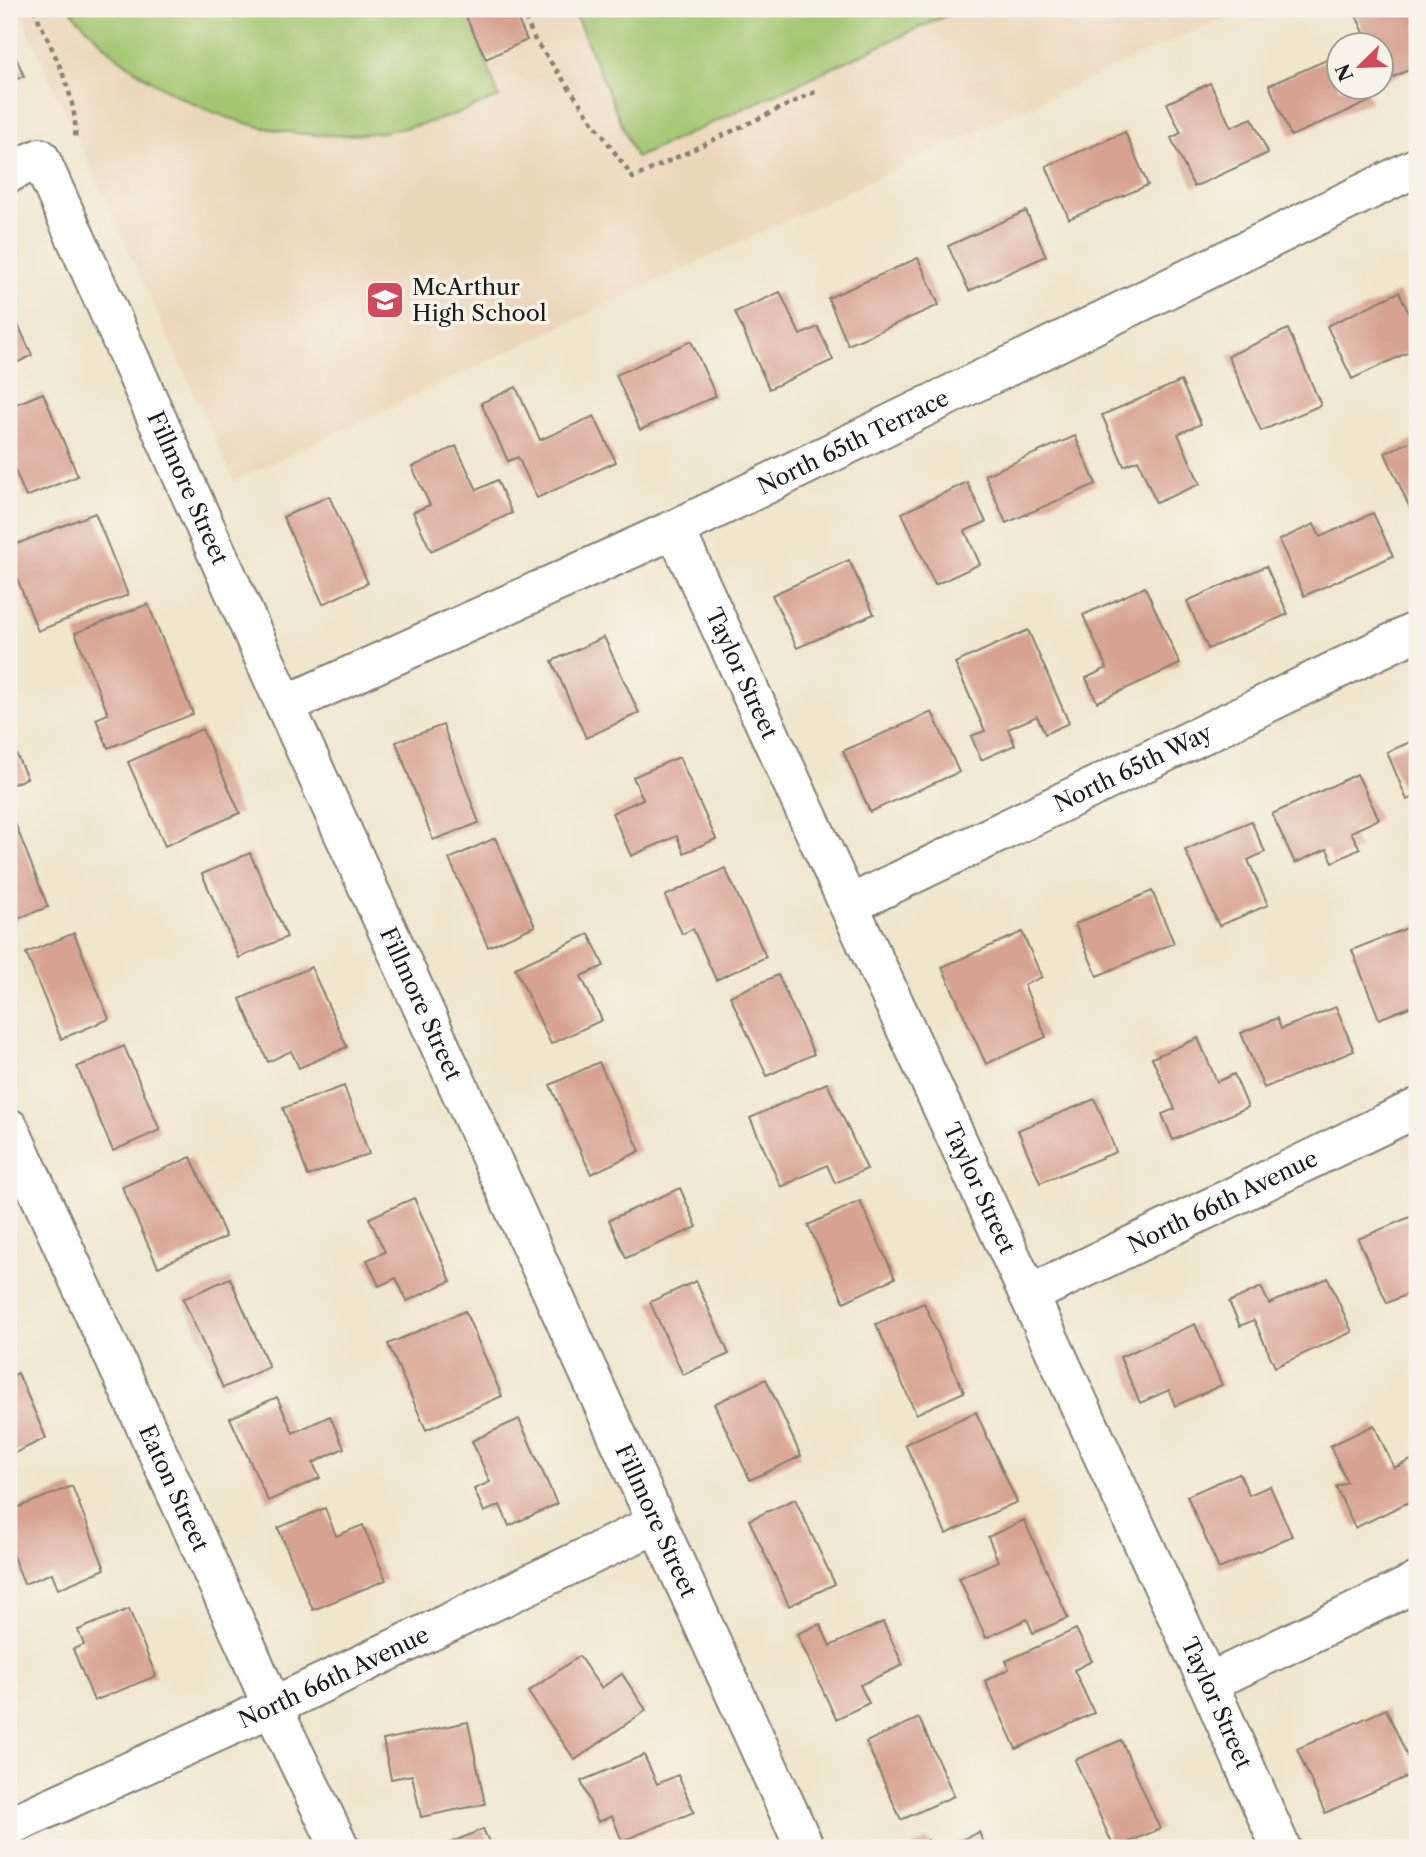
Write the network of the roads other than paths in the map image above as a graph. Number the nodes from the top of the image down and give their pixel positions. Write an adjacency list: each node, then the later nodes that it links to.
1 (41, 160): 5 (street, Fillmore Street)
2 (1417, 167): 3 (street, North 65th Terrace)
3 (675, 529): 5 (street, North 65th Terrace); 6 (street, Taylor Street)
4 (1417, 631): 6 (street, North 65th Way)
5 (285, 705): 10 (street, Fillmore Street)
6 (849, 905): 9 (street, Taylor Street)
7 (1417, 1108): 9 (street, North 66th Avenue)
8 (9, 1128): 13 (street, Eaton Street)
9 (1029, 1295): 12 (street, Taylor Street)
10 (656, 1524): 13 (street, North 66th Avenue); 16 (street, Fillmore Street)
11 (1417, 1582): 12 (street)
12 (1208, 1683): 17 (street, Taylor Street)
13 (272, 1707): 14 (street, North 66th Avenue); 15 (street, Eaton Street)
14 (9, 1826)
15 (340, 1848)
16 (805, 1848)
17 (1281, 1848)

